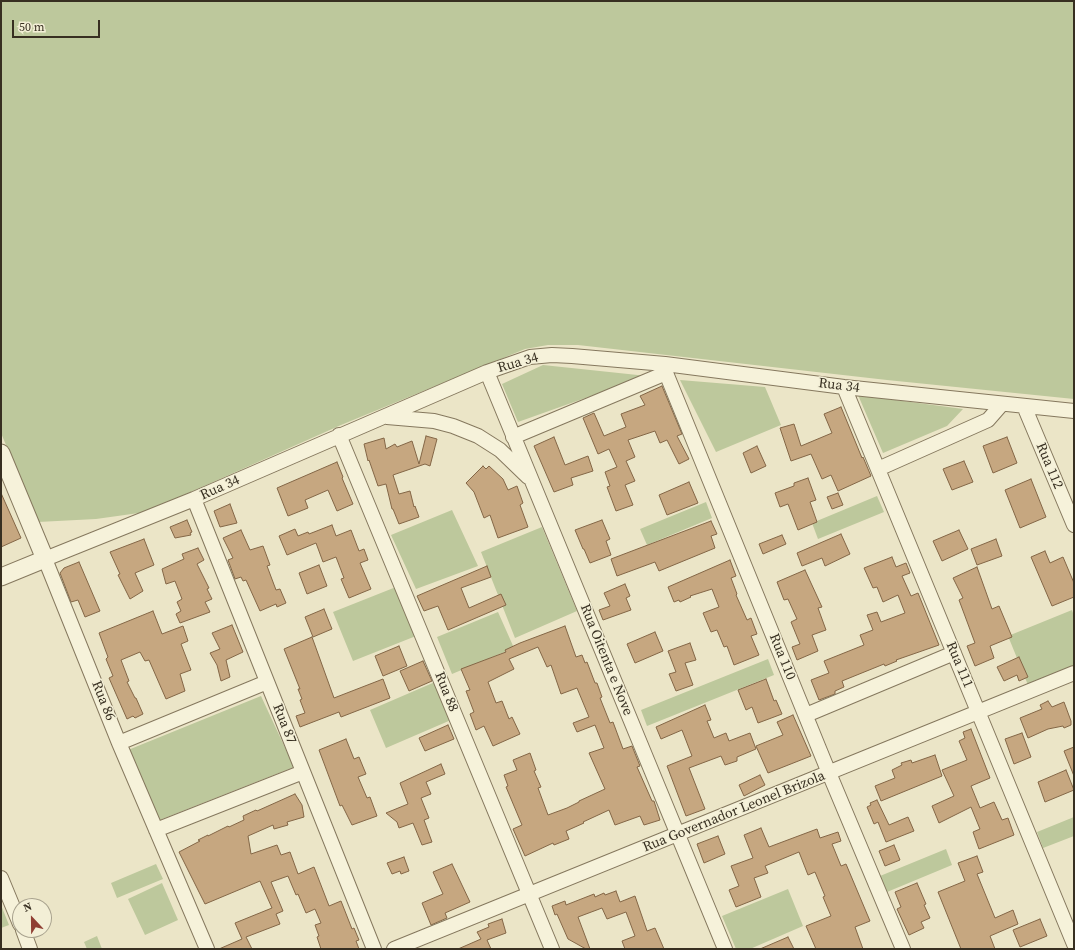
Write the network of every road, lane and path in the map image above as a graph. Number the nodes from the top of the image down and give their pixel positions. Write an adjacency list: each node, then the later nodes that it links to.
1 (665, 369): 2 (street, Rua 34); 3 (street, Rua 34); 9 (street); 21 (street, Rua 110)
2 (487, 372): 7 (street, Rua 34); 9 (street, Rua Oitenta e Nove)
3 (844, 387): 4 (street, Rua 34); 11 (street, Rua 111)
4 (1002, 404): 5 (street, Rua 34); 11 (street)
5 (1024, 406): 6 (street, Rua 34); 14 (street, Rua 112)
6 (1074, 412)
7 (383, 417): 8 (street, Rua 34); 12 (street)
8 (339, 435): 13 (street, Rua 34); 28 (street, Rua 88)
9 (513, 437): 12 (street, Rua Oitenta e Nove)
10 (1, 452): 15 (street, Rua 86)
11 (878, 469): 17 (street, Rua 111)
12 (533, 482): 26 (street, Rua Oitenta e Nove)
13 (194, 499): 15 (street, Rua 34); 19 (street, Rua 87)
14 (1074, 525)
15 (45, 559): 16 (street, Rua 34); 22 (street, Rua 86)
16 (1, 577)
17 (954, 653): 20 (street, Rua 111); 21 (street)
18 (1074, 673): 20 (street, Rua Governador Leonel Brizola)
19 (267, 682): 22 (street); 23 (street, Rua 87)
20 (979, 711): 24 (street, Rua Governador Leonel Brizola); 31 (street, Rua 111)
21 (806, 716): 24 (street, Rua 110)
22 (119, 743): 25 (street, Rua 86)
23 (303, 772): 25 (street); 34 (street, Rua 87)
24 (829, 773): 26 (street, Rua Governador Leonel Brizola); 38 (street, Rua 110)
25 (156, 830): 33 (street, Rua 86)
26 (678, 834): 28 (street, Rua Governador Leonel Brizola); 37 (street, Rua Oitenta e Nove)
27 (1, 878): 29 (street)
28 (530, 894): 35 (street, Rua Governador Leonel Brizola); 36 (street, Rua 88)
29 (12, 905)
30 (25, 938): 32 (street)
31 (1074, 944)
32 (30, 949)
33 (207, 949)
34 (374, 949)
35 (394, 949)
36 (552, 949)
37 (725, 949)
38 (903, 949)

